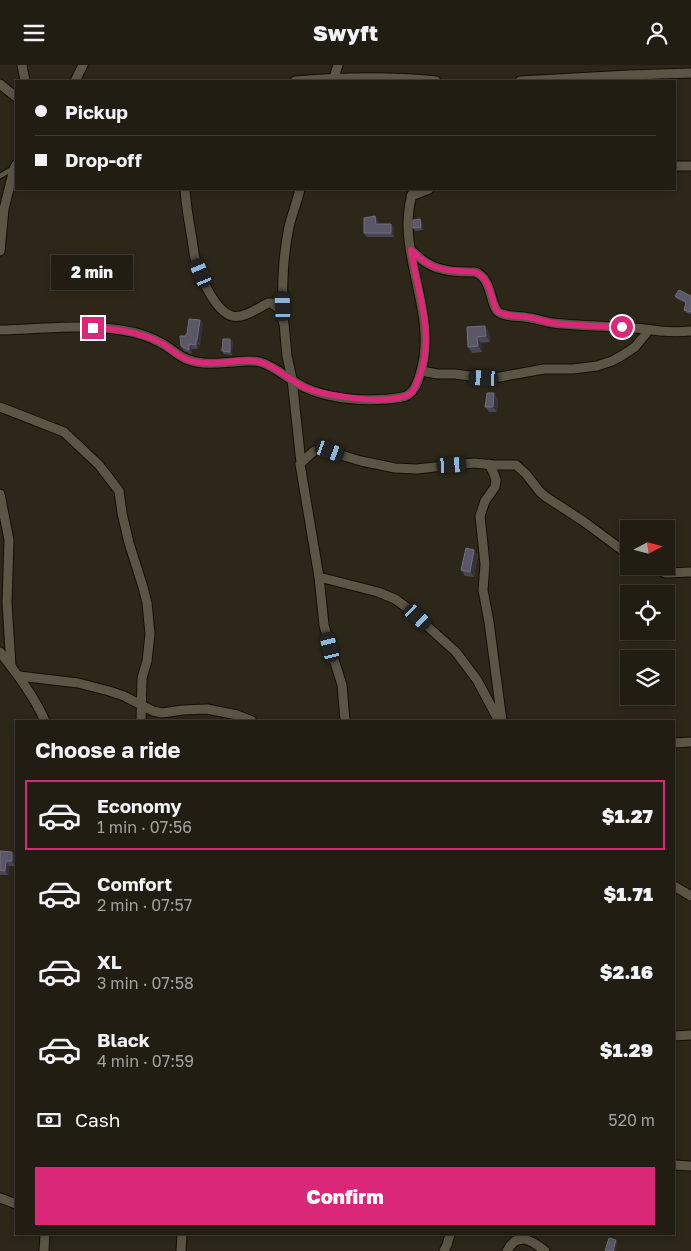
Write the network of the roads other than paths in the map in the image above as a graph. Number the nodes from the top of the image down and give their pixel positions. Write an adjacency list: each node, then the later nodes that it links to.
1 (22, 65): 7 (street)
2 (83, 65): 8 (street)
3 (338, 65): 5 (street)
4 (691, 73): 6 (street)
5 (333, 79): 9 (street); 10 (street)
6 (585, 79): 11 (street)
7 (25, 80)
8 (76, 80)
9 (314, 80)
10 (423, 80)
11 (552, 80)
12 (0, 84): 13 (street)
13 (15, 96)
14 (676, 166): 15 (street)
15 (691, 166)
16 (15, 167): 17 (lane); 25 (street)
17 (0, 176)
18 (180, 190): 23 (street)
19 (185, 190): 23 (street)
20 (300, 190): 26 (street)
21 (425, 190): 22 (street)
22 (412, 193): 24 (street)
23 (186, 202): 26 (street)
24 (411, 250): 28 (street); 30 (street)
25 (0, 251)
26 (283, 316): 31 (street)
27 (0, 330): 31 (street)
28 (650, 330): 29 (street); 30 (street)
29 (691, 331)
30 (421, 371): 31 (street)
31 (292, 379): 33 (street)
32 (0, 407): 43 (street)
33 (301, 463): 34 (street); 39 (street)
34 (489, 465): 36 (street); 51 (street)
35 (0, 494): 41 (street)
36 (620, 548)
37 (691, 572): 38 (street)
38 (675, 573)
39 (319, 577): 49 (street); 50 (street)
40 (0, 652): 41 (street)
41 (11, 666): 42 (street)
42 (19, 676): 43 (street); 45 (street)
43 (141, 706): 44 (street); 46 (street)
44 (156, 712): 47 (street); 48 (street)
45 (45, 720)
46 (142, 720)
47 (143, 720)
48 (250, 720)
49 (345, 720)
50 (499, 720)
51 (500, 720)
52 (691, 742): 53 (street)
53 (675, 743)
54 (675, 887): 55 (street)
55 (691, 895)
56 (691, 1035): 57 (street)
57 (675, 1036)
58 (675, 1165): 59 (street)
59 (691, 1166)
60 (15, 1196): 61 (street)
61 (0, 1198): 62 (street)
62 (15, 1204)
63 (44, 1235): 66 (street)
64 (182, 1235): 67 (street)
65 (450, 1235): 68 (street)
66 (44, 1251)
67 (180, 1251)
68 (444, 1251)
69 (507, 1251): 70 (street)
70 (545, 1251)

